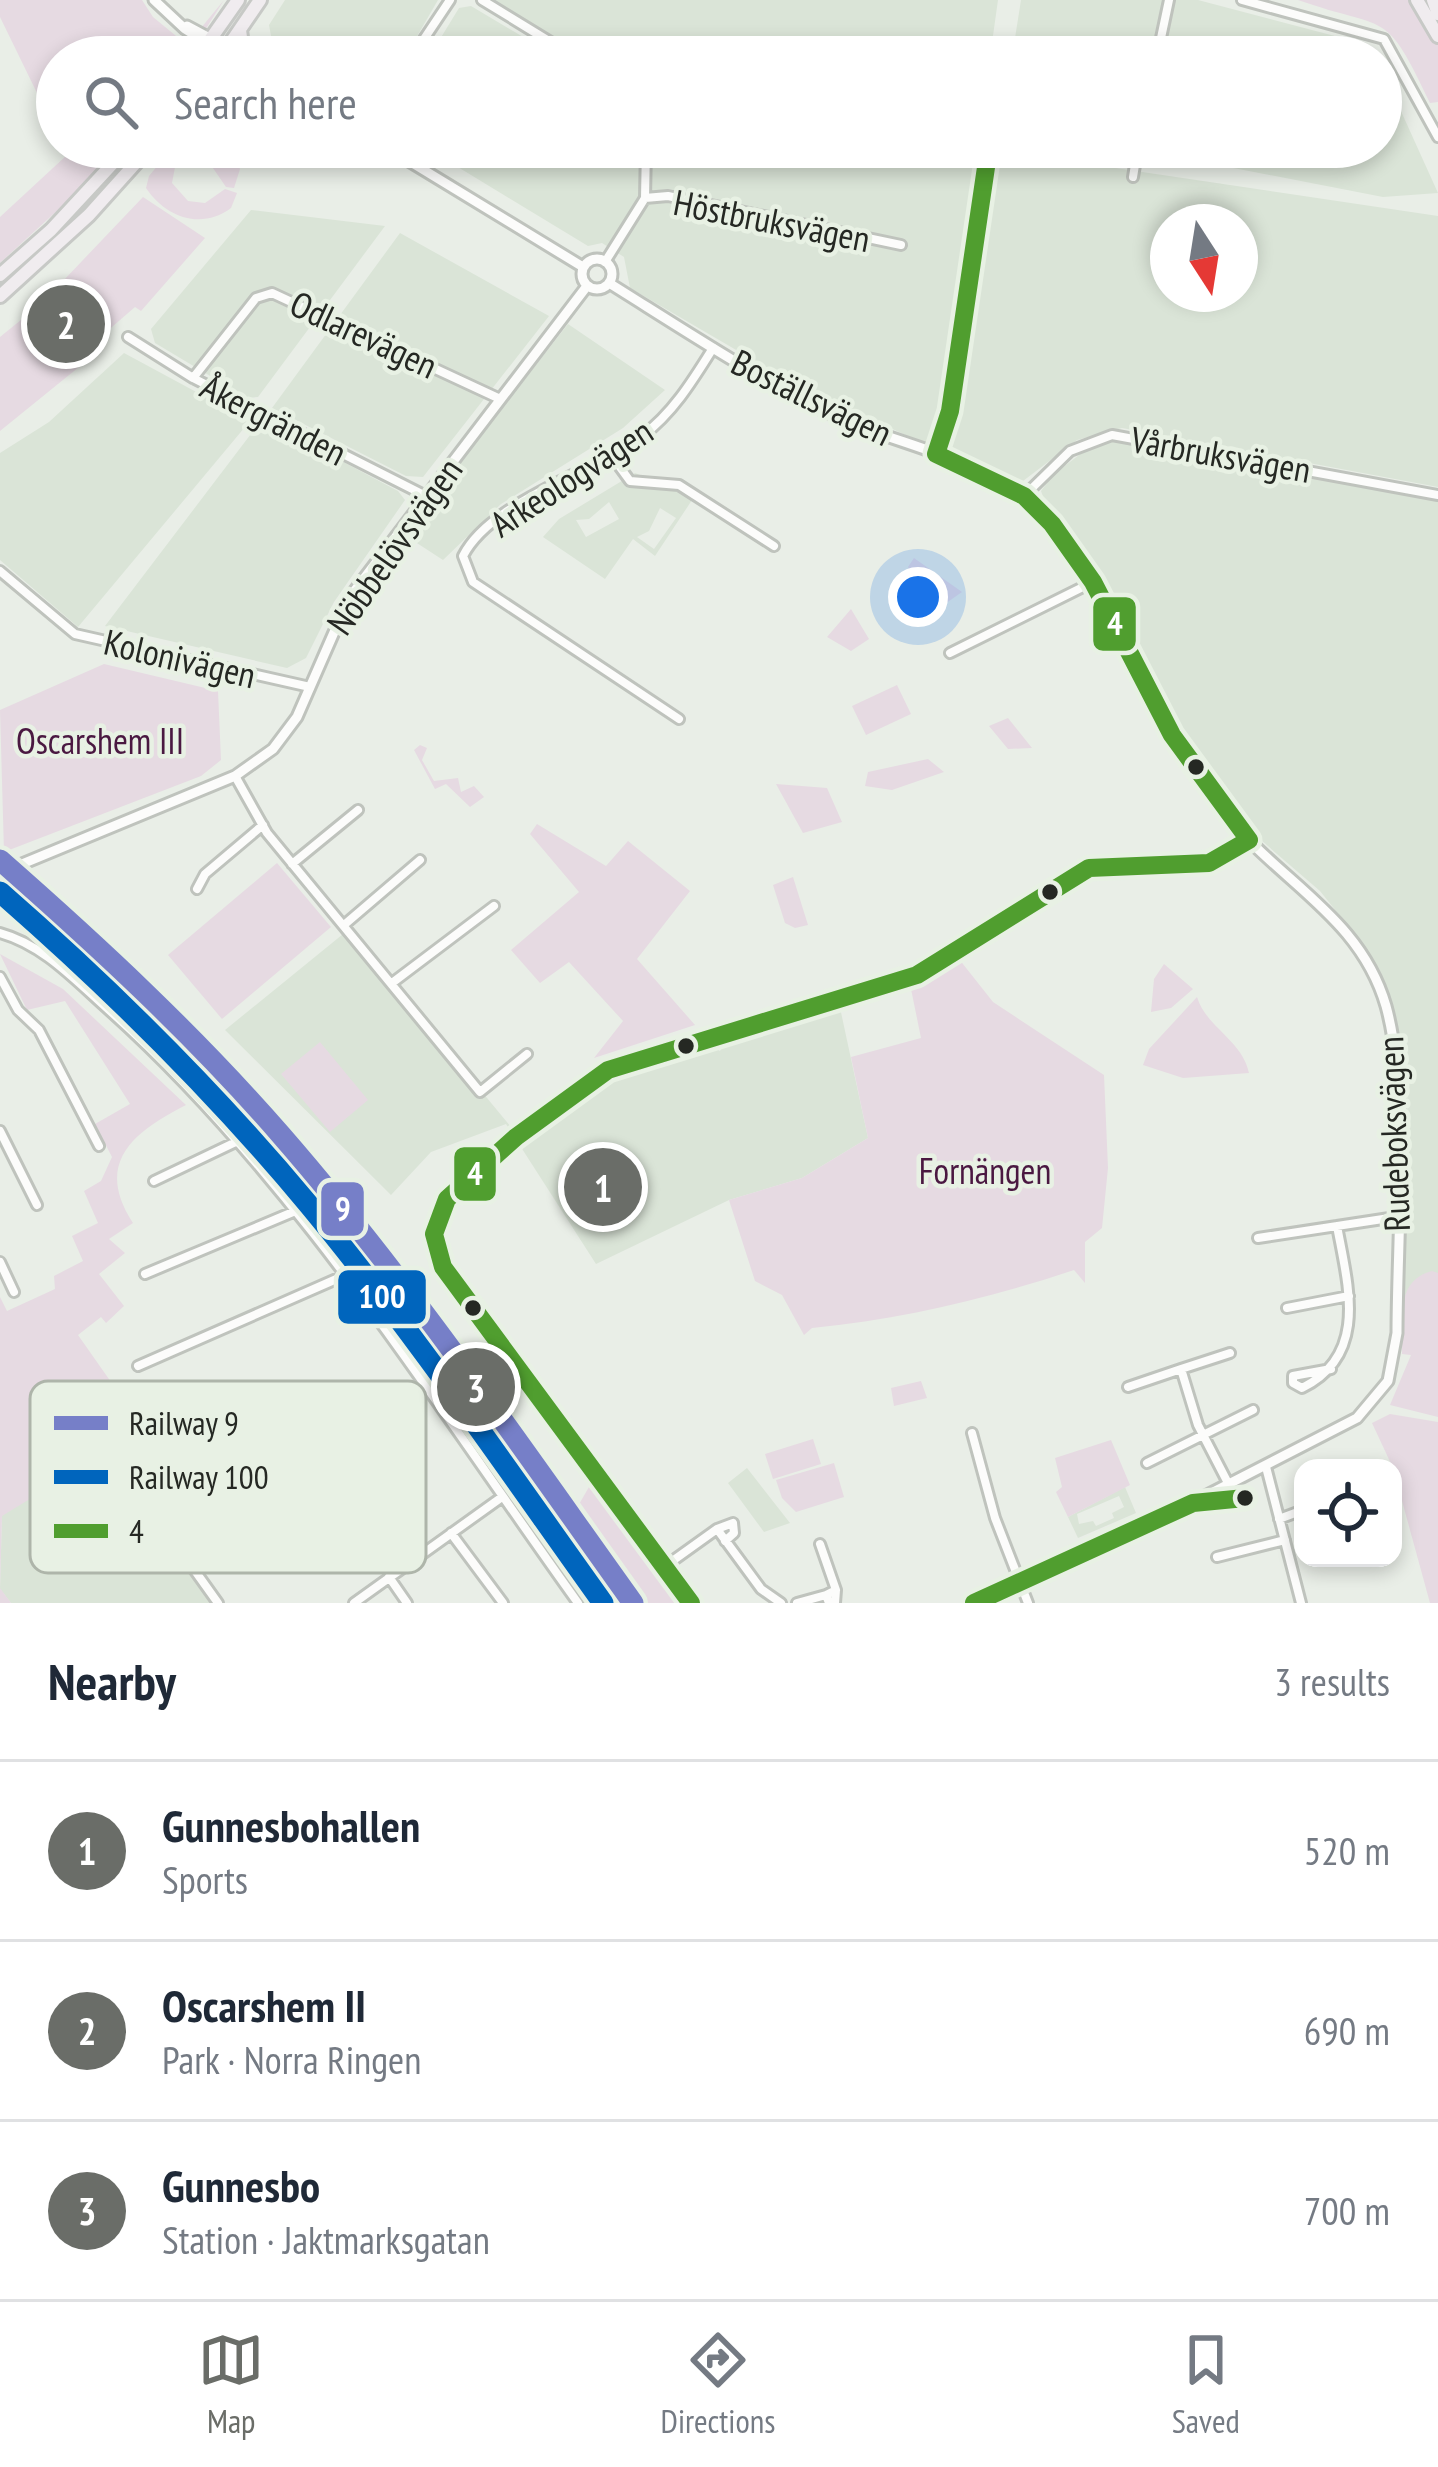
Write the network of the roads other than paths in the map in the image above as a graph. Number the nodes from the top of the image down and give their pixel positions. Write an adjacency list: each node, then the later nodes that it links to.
1 (154, 0): 12 (street)
2 (238, 0): 13 (main road)
3 (260, 0): 11 (main road)
4 (450, 0): 16 (street)
5 (482, 0): 17 (street)
6 (1169, 0): 18 (street)
7 (1242, 0): 19 (street)
8 (1417, 0): 20 (main road)
9 (1433, 0): 10 (main road)
10 (1438, 14)
11 (241, 28): 14 (main road); 15 (main road)
12 (197, 36)
13 (220, 36)
14 (232, 36)
15 (241, 36)
16 (426, 36)
17 (541, 36)
18 (1161, 36)
19 (1378, 36)
20 (1438, 36)
21 (1402, 65): 22 (street)
22 (1438, 137)
23 (109, 168): 33 (main road)
24 (131, 168): 36 (main road)
25 (420, 168): 32 (street)
26 (646, 168): 29 (street)
27 (1134, 168): 28 (street)
28 (1132, 177)
29 (645, 198): 30 (street, Höstbruksvägen); 31 (street, Höstbruksvägen)
30 (901, 245)
31 (605, 262): 32 (street); 34 (street)
32 (583, 267): 35 (street)
33 (0, 275)
34 (609, 283): 35 (street); 38 (street, Boställsvägen)
35 (587, 286): 40 (street, Nöbbelövsvägen)
36 (0, 296)
37 (128, 337): 39 (street, Åkergränden)
38 (712, 348): 41 (street, Arkeologvägen); 44 (street, Boställsvägen)
39 (193, 378): 40 (street, Odlarevägen); 43 (street, Åkergränden)
40 (498, 398): 43 (street, Nöbbelövsvägen)
41 (611, 455): 45 (street); 50 (street, Arkeologvägen)
42 (1438, 494): 44 (street, Vårbruksvägen)
43 (424, 495): 49 (street, Nöbbelövsvägen)
44 (1024, 496): 47 (street, Rudeboksvägen)
45 (773, 547)
46 (0, 571): 49 (street, Kolonivägen)
47 (1093, 583): 48 (street); 54 (street, Rudeboksvägen)
48 (950, 652)
49 (310, 687): 51 (street, Nöbbelövsvägen)
50 (679, 719)
51 (236, 776): 53 (street); 57 (street, Nöbbelövsvägen)
52 (358, 810): 56 (street)
53 (262, 825): 56 (street); 58 (street)
54 (1249, 840): 64 (street); 72 (street, Rudeboksvägen)
55 (420, 860): 60 (street)
56 (292, 864): 60 (street)
57 (0, 873)
58 (197, 889)
59 (494, 906): 63 (street)
60 (344, 925): 63 (street)
61 (0, 933): 67 (street)
62 (0, 977): 68 (street)
63 (392, 983): 65 (street)
64 (842, 998)
65 (527, 1054)
66 (0, 1131): 70 (street)
67 (240, 1140): 69 (street); 71 (street)
68 (99, 1146)
69 (154, 1181)
70 (37, 1205)
71 (292, 1212): 76 (street); 77 (street)
72 (1396, 1217): 73 (street); 93 (street, Rudeboksvägen)
73 (1337, 1226): 74 (street); 79 (street)
74 (1258, 1238)
75 (0, 1262): 78 (street)
76 (145, 1274)
77 (341, 1277): 83 (street); 86 (street)
78 (14, 1292)
79 (1349, 1296): 80 (street); 85 (street)
80 (1288, 1308)
81 (500, 1344): 105 (street)
82 (1230, 1353): 84 (street)
83 (138, 1366)
84 (1181, 1369): 87 (street); 91 (street)
85 (1331, 1369)
86 (419, 1381)
87 (1128, 1388)
88 (426, 1391): 95 (street)
89 (1253, 1410): 91 (street)
90 (972, 1433): 109 (street)
91 (1203, 1436): 92 (street); 94 (street)
92 (1147, 1463)
93 (1266, 1467): 94 (street, Rudeboksvägen); 97 (street)
94 (1229, 1485): 109 (street, Rudeboksvägen)
95 (502, 1497): 99 (street); 115 (street)
96 (1294, 1514): 97 (street)
97 (1280, 1519): 100 (street)
98 (717, 1529): 101 (street); 101 (street); 105 (street)
99 (451, 1533): 103 (street); 114 (street)
100 (1285, 1540): 104 (street); 121 (street)
101 (725, 1541): 117 (street)
102 (820, 1544): 110 (street)
103 (426, 1551)
104 (1217, 1558)
105 (664, 1567): 116 (street)
106 (197, 1573): 111 (street)
107 (395, 1573): 108 (street)
108 (389, 1577): 112 (street); 113 (street)
109 (1020, 1582): 119 (street, Rudeboksvägen); 120 (street)
110 (830, 1600): 118 (street)
111 (218, 1603)
112 (353, 1603)
113 (407, 1603)
114 (503, 1603)
115 (578, 1603)
116 (691, 1603)
117 (781, 1603)
118 (797, 1603)
119 (974, 1603)
120 (1028, 1603)
121 (1301, 1603)

